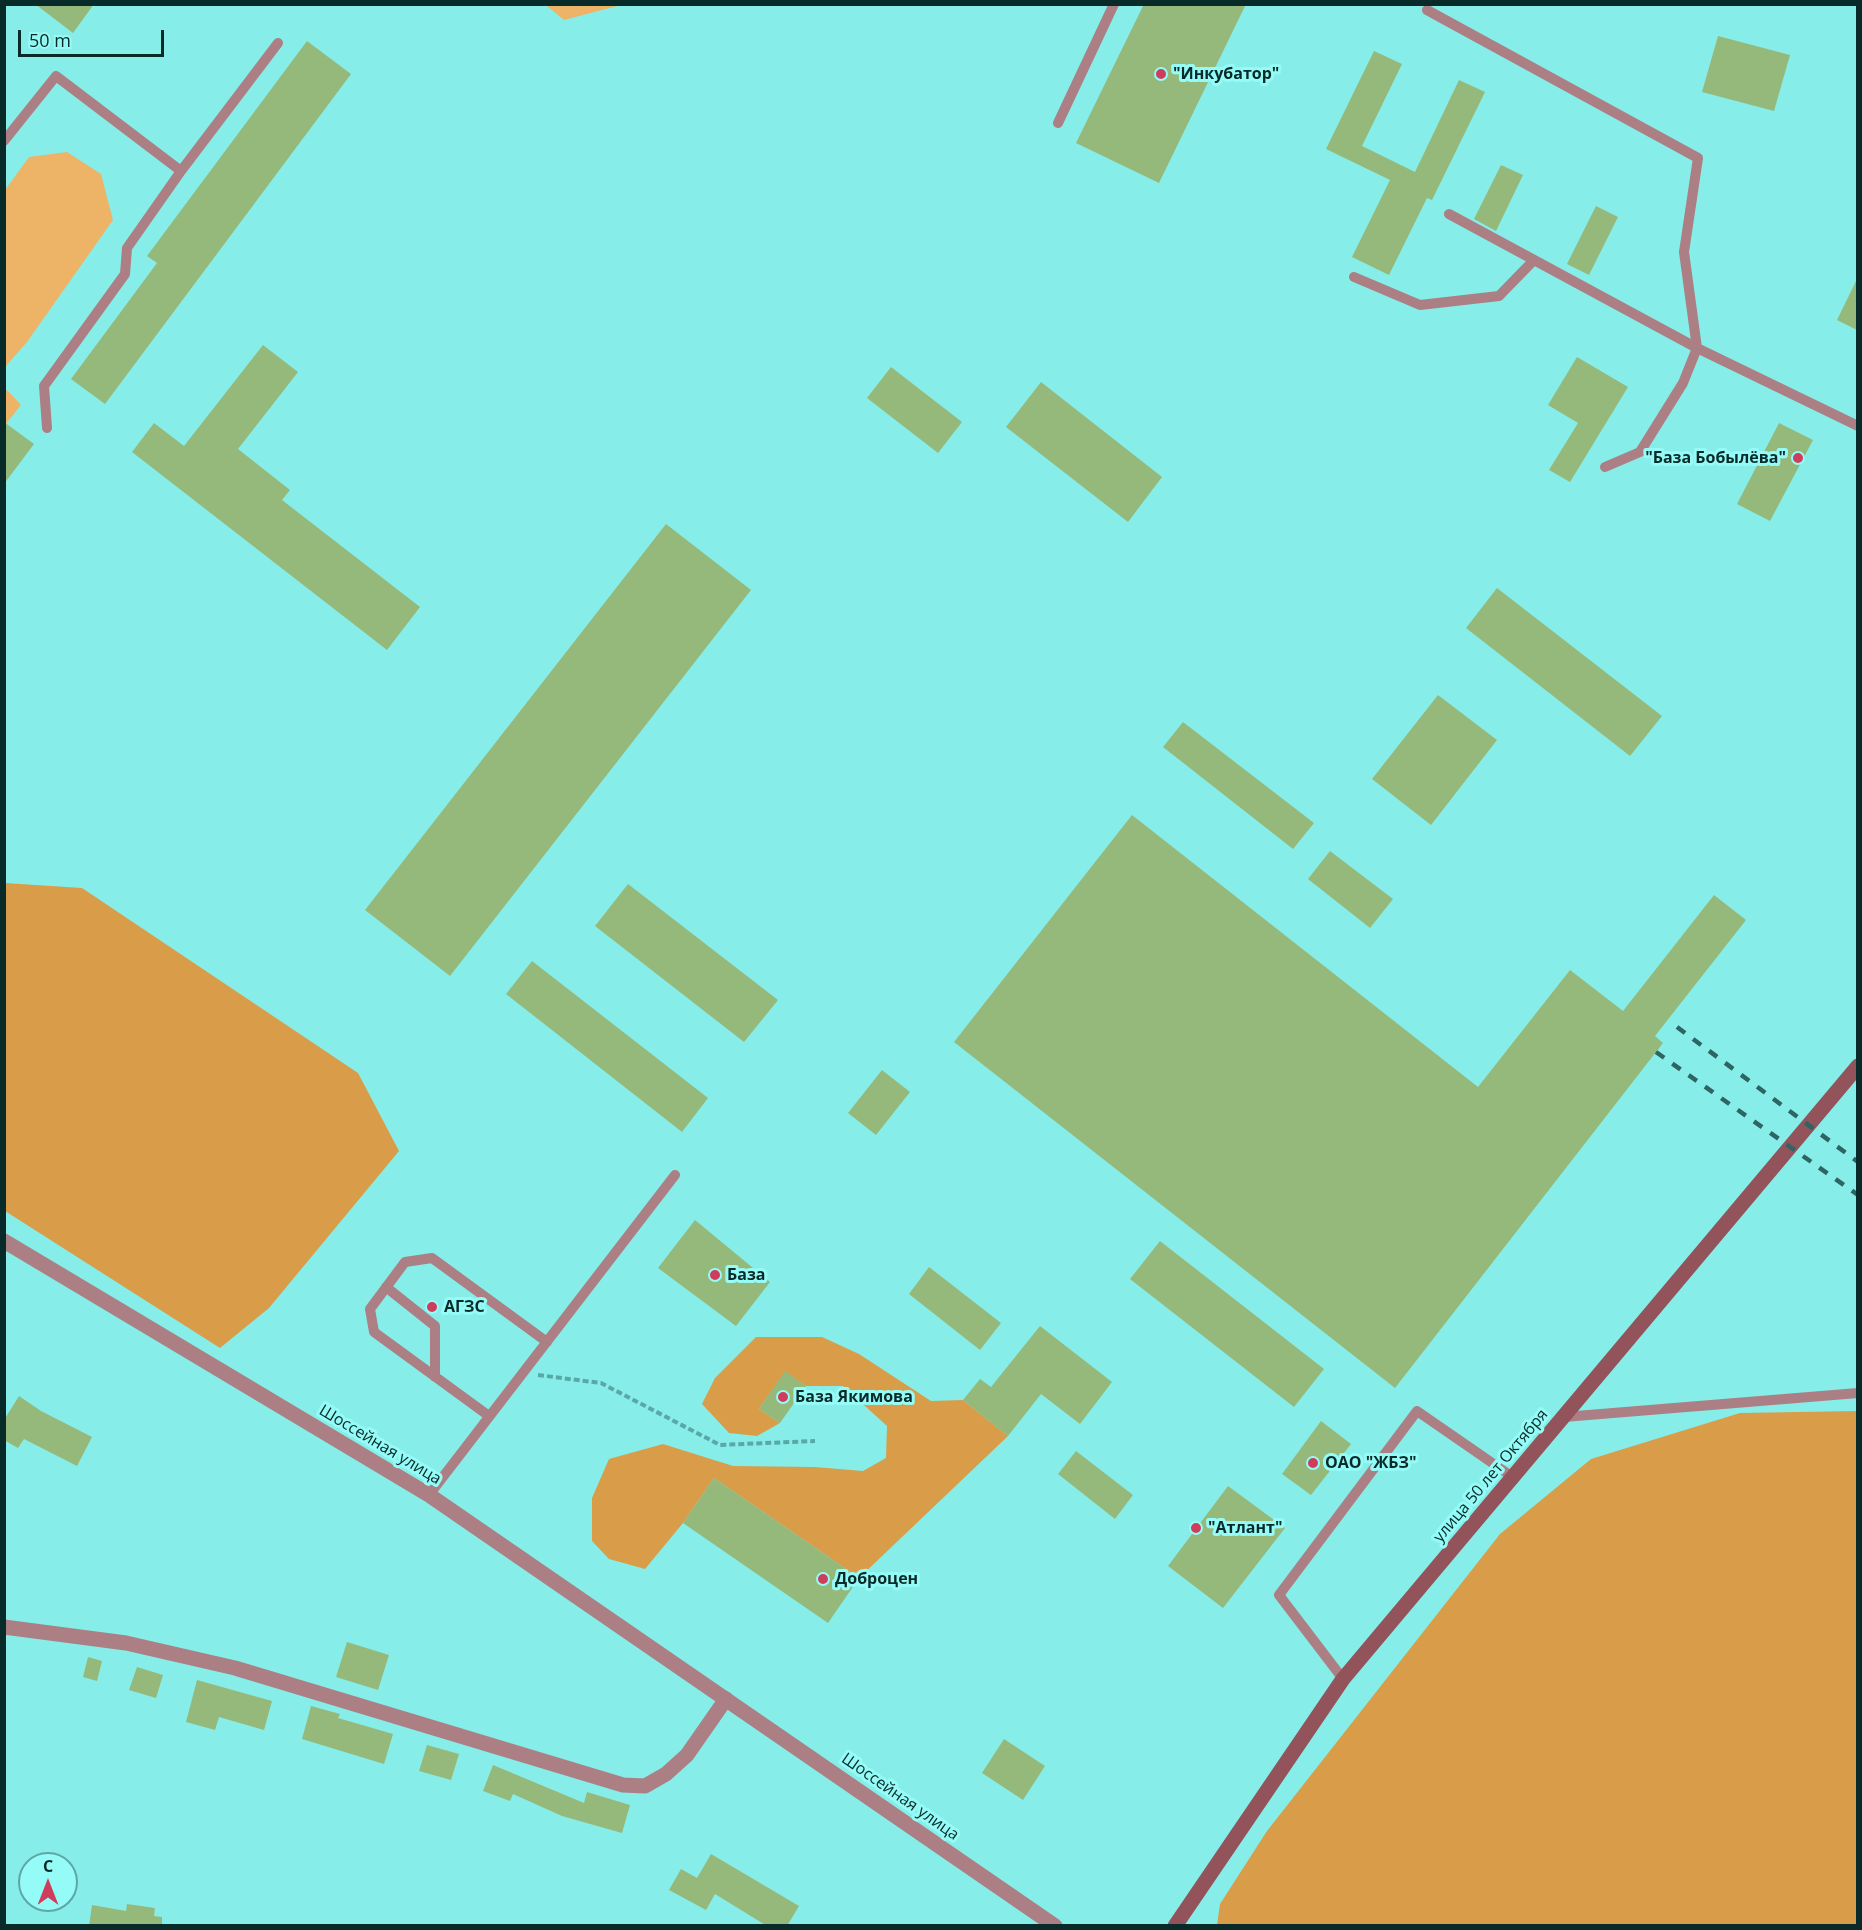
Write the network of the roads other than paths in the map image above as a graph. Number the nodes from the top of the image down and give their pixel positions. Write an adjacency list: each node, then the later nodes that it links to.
1 (1114, 4): 4 (lane)
2 (1427, 10): 10 (lane)
3 (278, 43): 6 (lane)
4 (1058, 123)
5 (4, 141): 6 (lane)
6 (181, 171): 12 (lane)
7 (1449, 214): 8 (lane)
8 (1534, 260): 9 (lane); 10 (lane)
9 (1354, 277)
10 (1697, 348): 11 (lane); 13 (lane)
11 (1857, 426)
12 (47, 428)
13 (1605, 467)
14 (1857, 1066): 22 (main road, улица 50 лет Октября)
15 (675, 1175): 18 (lane)
16 (4, 1241): 24 (street, Шоссейная улица)
17 (386, 1287): 18 (lane); 19 (lane); 19 (lane)
18 (547, 1342): 21 (lane)
19 (435, 1377): 21 (lane)
20 (1857, 1393): 22 (lane)
21 (489, 1416): 24 (lane)
22 (1564, 1418): 23 (main road, улица 50 лет Октября)
23 (1514, 1478): 26 (main road, улица 50 лет Октября); 26 (lane)
24 (429, 1495): 27 (street, Шоссейная улица)
25 (4, 1627): 27 (street)
26 (1343, 1679): 29 (main road, улица 50 лет Октября)
27 (726, 1699): 28 (street, Шоссейная улица)
28 (1055, 1926)
29 (1175, 1926)

